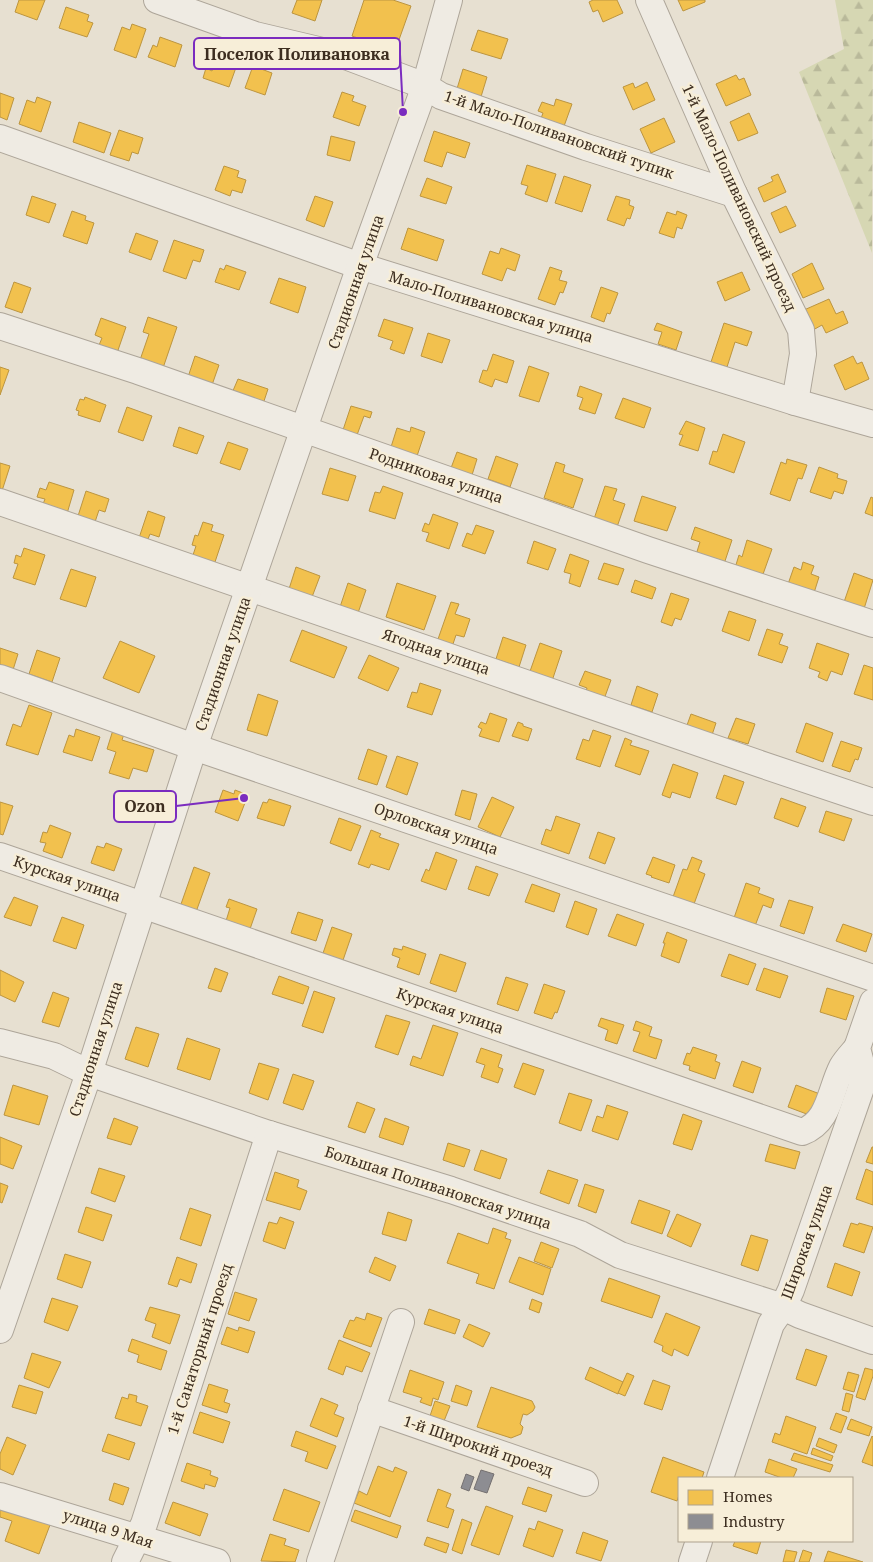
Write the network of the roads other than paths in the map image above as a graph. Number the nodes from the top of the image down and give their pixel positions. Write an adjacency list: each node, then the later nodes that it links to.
1 (158, 0): 4 (street, 1-й Мало-Поливановский тупик)
2 (449, 0): 4 (street, Стадионная улица)
3 (649, 0): 6 (street, 1-й Мало-Поливановский проезд)
4 (425, 86): 6 (street, 1-й Мало-Поливановский тупик); 7 (street, Стадионная улица)
5 (0, 138): 7 (street, Мало-Поливановская улица)
6 (734, 194): 9 (street, 1-й Мало-Поливановский проезд)
7 (360, 266): 9 (street, Мало-Поливановская улица); 11 (street, Стадионная улица)
8 (0, 326): 11 (street, Родниковая улица)
9 (794, 402): 10 (street, Мало-Поливановская улица)
10 (873, 424)
11 (305, 430): 13 (street, Стадионная улица); 14 (street, Родниковая улица)
12 (0, 502): 13 (street, Ягодная улица)
13 (249, 588): 16 (street, Стадионная улица); 17 (street, Ягодная улица)
14 (873, 624)
15 (0, 678): 16 (street, Орловская улица)
16 (194, 747): 19 (street, Стадионная улица); 20 (street, Орловская улица)
17 (873, 802)
18 (0, 856): 19 (street, Курская улица)
19 (142, 906): 23 (street, Курская улица); 24 (street, Стадионная улица)
20 (873, 978)
21 (873, 1002): 23 (street)
22 (0, 1042): 24 (street, Большая Поливановская улица)
23 (857, 1048): 26 (street, Широкая улица)
24 (89, 1073): 25 (street, Большая Поливановская улица); 28 (street, Стадионная улица)
25 (269, 1134): 26 (street, Большая Поливановская улица); 34 (street, 1-й Санаторный проезд)
26 (783, 1307): 29 (street, Большая Поливановская улица); 31 (street, Широкая улица)
27 (401, 1322): 30 (street)
28 (0, 1330)
29 (873, 1341)
30 (371, 1409): 32 (street, 1-й Широкий проезд); 38 (street)
31 (720, 1477)
32 (585, 1483)
33 (0, 1496): 34 (street, улица 9 Мая)
34 (136, 1538): 36 (street, 1-й Санаторный проезд); 37 (street, улица 9 Мая)
35 (699, 1542): 39 (street)
36 (125, 1562)
37 (217, 1562)
38 (320, 1562)
39 (692, 1562)

